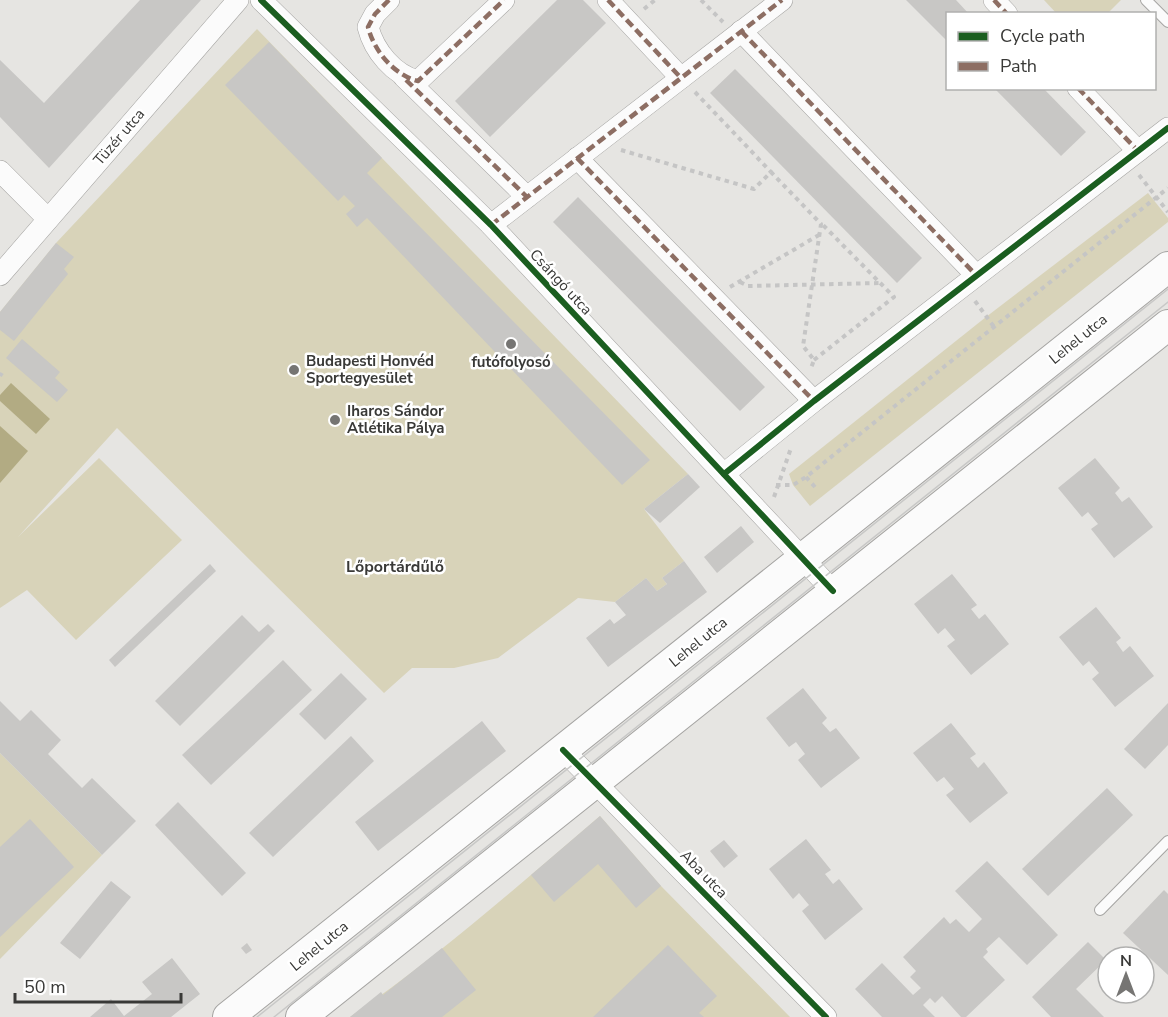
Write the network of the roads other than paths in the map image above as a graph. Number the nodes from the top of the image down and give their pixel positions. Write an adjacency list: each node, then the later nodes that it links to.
1 (238, 0): 20 (street, Tüzér utca)
2 (261, 0): 21 (street, Csángó utca)
3 (389, 0): 12 (street)
4 (504, 0): 12 (street)
5 (608, 0): 13 (street)
6 (994, 0): 9 (street)
7 (1146, 0): 10 (lane)
8 (773, 2): 11 (street)
9 (1004, 12)
10 (1168, 22)
11 (738, 34): 13 (street); 24 (street)
12 (404, 77): 19 (street)
13 (681, 78): 17 (street)
14 (1080, 90): 16 (street)
15 (1168, 128): 16 (street)
16 (1133, 156): 24 (street)
17 (577, 158): 19 (street); 26 (street)
18 (0, 171): 20 (street)
19 (527, 197): 21 (street)
20 (48, 219): 23 (street, Tüzér utca)
21 (490, 225): 27 (street, Csángó utca)
22 (1168, 267): 28 (main road, Lehel utca)
23 (0, 275)
24 (970, 280): 26 (street)
25 (1168, 325): 29 (main road)
26 (806, 402): 27 (street)
27 (724, 474): 28 (street, Csángó utca)
28 (803, 557): 29 (street, Csángó utca); 30 (main road, Lehel utca)
29 (833, 591): 31 (main road)
30 (563, 750): 31 (street, Aba utca); 34 (main road, Lehel utca)
31 (595, 781): 35 (main road); 36 (street, Aba utca)
32 (1168, 841): 33 (lane)
33 (1100, 910)
34 (228, 1017)
35 (301, 1017)
36 (826, 1017)

